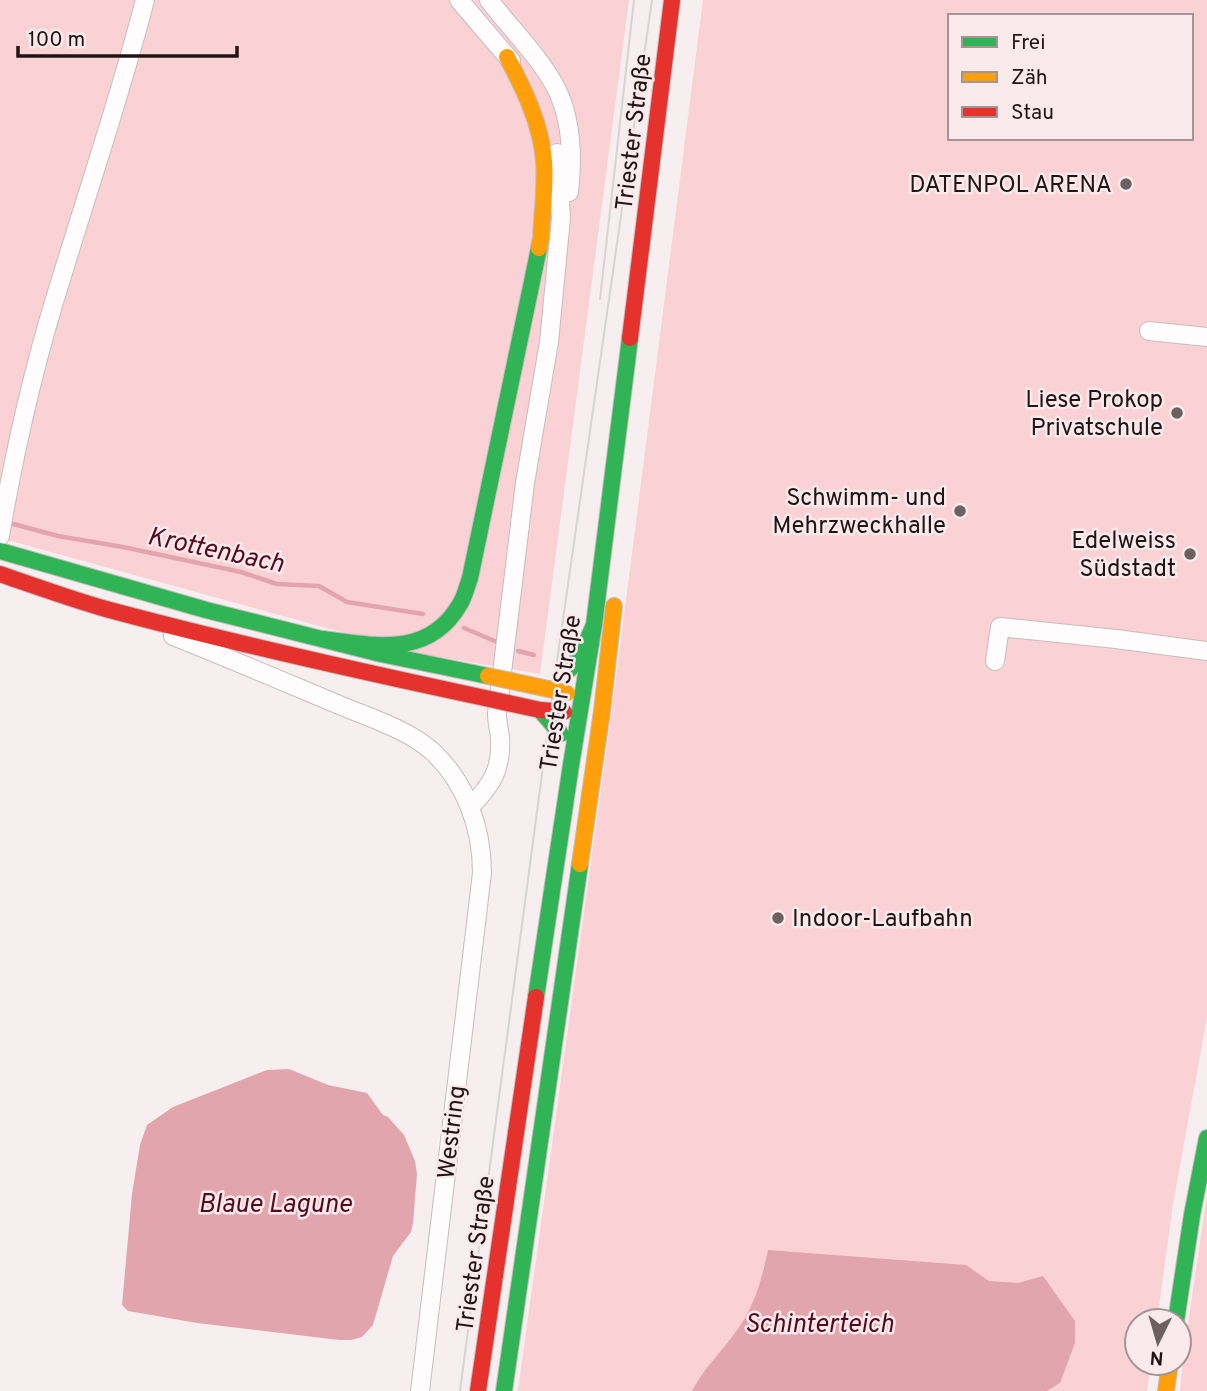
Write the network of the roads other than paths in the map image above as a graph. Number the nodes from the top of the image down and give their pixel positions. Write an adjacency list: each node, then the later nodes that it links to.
1 (145, 0): 11 (street)
2 (459, 0): 6 (street)
3 (489, 0): 8 (street)
4 (672, 0): 16 (main road, Triester Straße)
5 (687, 0): 7 (main road, Triester Straße)
6 (507, 57): 8 (street); 17 (main road)
7 (666, 174)
8 (561, 218): 26 (street)
9 (1149, 331): 10 (street)
10 (1207, 337)
11 (0, 536)
12 (0, 551): 17 (main road)
13 (0, 574): 15 (main road)
14 (616, 590): 23 (main road, Triester Straße)
15 (104, 608): 22 (main road, bridge); 26 (street, Westring)
16 (594, 625): 20 (main road); 21 (main road, Triester Straße)
17 (323, 639): 20 (main road, bridge)
18 (1207, 651): 19 (street)
19 (995, 661)
20 (532, 685): 21 (main road, bridge)
21 (575, 694): 23 (main road); 24 (main road, Triester Straße)
22 (540, 710): 24 (main road, bridge); 25 (main road, bridge)
23 (602, 711): 24 (main road); 31 (main road, Triester Straße)
24 (572, 713): 25 (main road, Triester Straße)
25 (571, 765): 30 (main road, Triester Straße)
26 (470, 807): 29 (street, Westring)
27 (1207, 1138): 28 (main road)
28 (1178, 1307)
29 (420, 1391)
30 (478, 1391)
31 (504, 1391)

